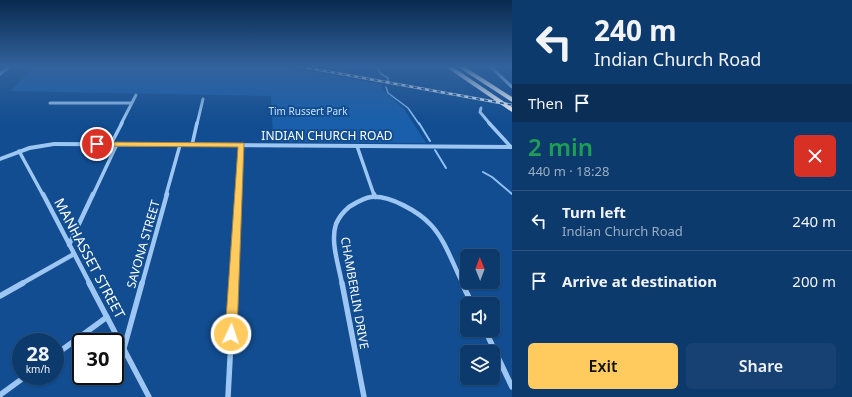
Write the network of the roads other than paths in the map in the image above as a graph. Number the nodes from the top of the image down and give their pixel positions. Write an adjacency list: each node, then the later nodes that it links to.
1 (476, 86): 9 (highway)
2 (490, 86): 4 (highway)
3 (136, 95): 7 (street)
4 (510, 98)
5 (203, 100): 12 (street)
6 (50, 103): 7 (street)
7 (131, 103): 10 (street)
8 (481, 108): 15 (street)
9 (512, 110)
10 (114, 144): 11 (street, INDIAN CHURCH ROAD); 16 (street, INDIAN CHURCH ROAD); 19 (street)
11 (180, 145): 12 (street, INDIAN CHURCH ROAD); 27 (street, SAVONA STREET)
12 (192, 145): 13 (street, INDIAN CHURCH ROAD)
13 (242, 145): 14 (street, INDIAN CHURCH ROAD); 32 (street)
14 (357, 146): 15 (street, INDIAN CHURCH ROAD); 18 (street)
15 (511, 147)
16 (19, 151): 17 (street, INDIAN CHURCH ROAD); 19 (street, MANHASSET STREET)
17 (0, 158)
18 (375, 197): 22 (street); 33 (street, CHAMBERLIN DRIVE)
19 (69, 244): 20 (street, MANHASSET STREET)
20 (74, 254): 21 (street); 23 (street, MANHASSET STREET)
21 (0, 296)
22 (469, 297)
23 (108, 317): 24 (street, MANHASSET STREET); 26 (street)
24 (116, 333)
25 (487, 337): 29 (street)
26 (64, 349)
27 (124, 349): 31 (street, MANHASSET STREET)
28 (14, 385): 30 (street)
29 (512, 387)
30 (0, 395)
31 (149, 397)
32 (228, 397)
33 (364, 397)

